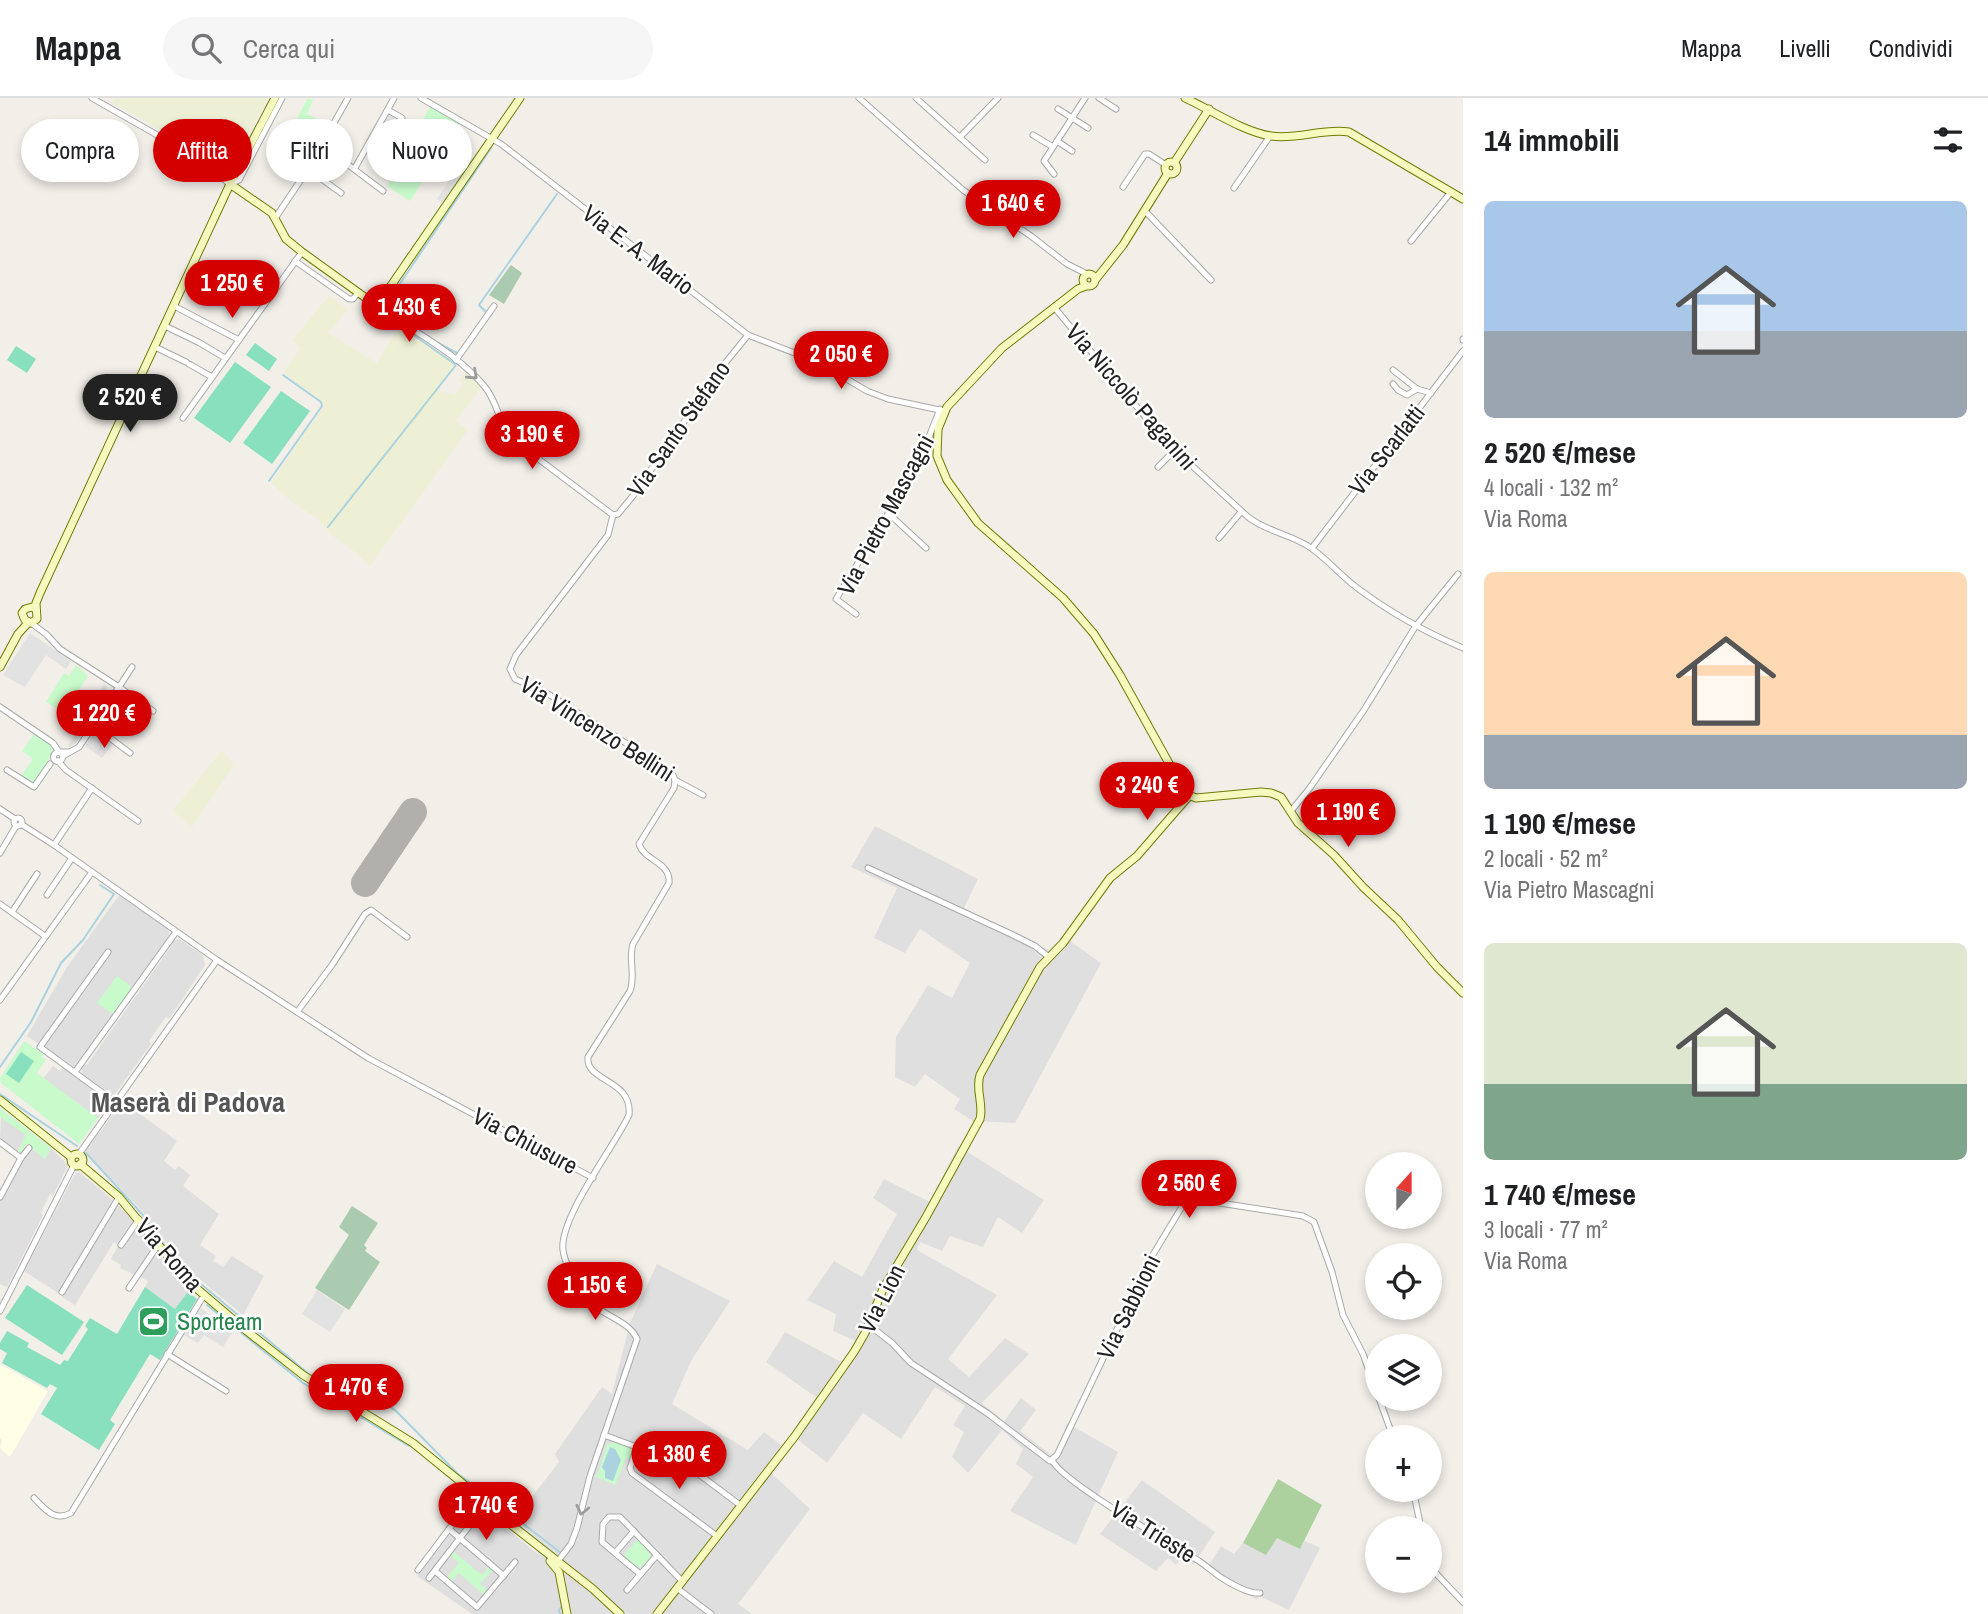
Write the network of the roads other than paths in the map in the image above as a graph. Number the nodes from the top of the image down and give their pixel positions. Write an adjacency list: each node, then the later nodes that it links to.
1 (92, 98): 37 (street)
2 (275, 98): 37 (street)
3 (282, 98): 37 (street)
4 (348, 98): 20 (street)
5 (394, 98): 18 (street)
6 (421, 98): 26 (street, Via E. A. Mario)
7 (520, 98): 26 (street)
8 (859, 98): 50 (street)
9 (988, 98): 14 (street)
10 (1085, 98): 19 (street)
11 (1099, 98): 16 (street)
12 (1185, 98): 17 (street)
13 (918, 99): 27 (street)
14 (996, 100): 27 (street)
15 (1058, 109): 19 (street)
16 (1116, 109)
17 (1209, 109): 25 (street); 32 (street, Via Pietro Mascagni)
18 (388, 110): 21 (street); 22 (street)
19 (1072, 118): 23 (street); 28 (street)
20 (336, 119)
21 (383, 119)
22 (401, 119)
23 (1088, 128)
24 (1033, 135): 28 (street)
25 (1270, 136): 39 (street); 41 (street)
26 (491, 137): 53 (street); 62 (street, Via E. A. Mario)
27 (960, 137): 31 (street)
28 (1055, 144): 30 (street); 34 (street)
29 (367, 147): 33 (street)
30 (1072, 151)
31 (985, 160)
32 (1170, 167): 38 (street); 44 (street, Via Pietro Mascagni)
33 (355, 168): 40 (street)
34 (1054, 174)
35 (299, 182): 45 (street)
36 (326, 182): 42 (street)
37 (230, 184): 45 (street, Via Santo Stefano); 56 (street)
38 (1123, 187)
39 (1234, 188)
40 (383, 191)
41 (1451, 192): 43 (street); 46 (street)
42 (341, 193)
43 (1463, 199)
44 (1145, 211): 50 (street, Via Pietro Mascagni); 51 (street)
45 (275, 217): 47 (street, Via Santo Stefano)
46 (1411, 241)
47 (302, 252): 48 (street); 49 (street, Via Santo Stefano)
48 (295, 261): 52 (street); 63 (street)
49 (330, 274): 52 (street); 54 (street, Via Santo Stefano)
50 (1086, 280): 59 (street, Via Pietro Mascagni)
51 (1211, 280)
52 (324, 282): 54 (street, Via Santo Stefano)
53 (390, 287): 55 (street); 57 (street); 60 (street)
54 (357, 293): 55 (street, Via Santo Stefano)
55 (369, 301): 57 (street, Via Santo Stefano)
56 (174, 306): 61 (street); 63 (street)
57 (377, 306): 60 (street, Via Santo Stefano)
58 (494, 306): 67 (street)
59 (1054, 307): 73 (street, Via Pietro Mascagni); 76 (street, Via Niccolò Paganini)
60 (385, 312): 67 (street, Via Santo Stefano)
61 (165, 326): 64 (street); 66 (street)
62 (748, 335): 73 (street); 80 (street, Via Santo Stefano)
63 (239, 340): 66 (street)
64 (155, 347): 69 (street); 85 (street)
65 (1463, 351): 72 (street, Via Scarlatti)
66 (226, 358): 69 (street)
67 (456, 360): 80 (street, Via Santo Stefano, one-way to 80)
68 (1393, 370): 71 (street)
69 (212, 377): 74 (street)
70 (1393, 384): 71 (street)
71 (1417, 389): 72 (street)
72 (1431, 393): 83 (street, Via Scarlatti)
73 (942, 410): 75 (street, Via Pietro Mascagni)
74 (183, 418)
75 (936, 424): 79 (street, Via Pietro Mascagni); 104 (street, Via Pietro Mascagni)
76 (1174, 451): 77 (street); 78 (street, Via Niccolò Paganini)
77 (1158, 467)
78 (1241, 512): 81 (street); 83 (street, Via Niccolò Paganini)
79 (888, 513): 82 (street); 86 (street, Via Pietro Mascagni)
80 (613, 515): 101 (street, Via Vincenzo Bellini)
81 (1219, 538)
82 (926, 548)
83 (1311, 548): 88 (street, Via Niccolò Paganini)
84 (1458, 574): 88 (street)
85 (35, 610): 87 (street); 87 (street); 89 (street)
86 (856, 614)
87 (27, 621): 89 (street); 91 (street)
88 (1415, 627): 90 (street, Via Niccolò Paganini); 106 (street)
89 (46, 634): 93 (street)
90 (1463, 648)
91 (0, 667)
92 (132, 667): 93 (street)
93 (119, 687): 95 (street); 97 (street)
94 (0, 707): 99 (street)
95 (153, 711)
96 (86, 720): 97 (street)
97 (94, 726): 98 (street); 99 (street)
98 (130, 753)
99 (57, 758): 100 (street); 102 (street)
100 (7, 770)
101 (675, 780): 103 (street, Via Vincenzo Bellini); 134 (street)
102 (92, 788): 107 (street); 109 (street)
103 (703, 796)
104 (1189, 796): 106 (street); 122 (street, Via Lion)
105 (0, 809): 108 (street, Via Chiusure)
106 (1291, 811): 124 (street)
107 (138, 821)
108 (17, 823): 109 (street, Via Chiusure); 110 (street)
109 (54, 845): 111 (street, Via Chiusure)
110 (0, 853)
111 (72, 858): 113 (street, Via Chiusure); 115 (street)
112 (868, 868): 122 (street)
113 (92, 872): 118 (street, Via Chiusure); 119 (street)
114 (37, 874): 117 (street)
115 (47, 895)
116 (0, 904): 117 (street)
117 (12, 912): 119 (street)
118 (176, 932): 123 (street, Via Chiusure); 127 (street)
119 (45, 936): 125 (street)
120 (407, 937): 126 (street)
121 (107, 952): 127 (street)
122 (1049, 957): 146 (street, Via Lion)
123 (217, 960): 126 (street, Via Chiusure); 129 (street)
124 (1463, 993)
125 (1, 998)
126 (297, 1012): 134 (street, Via Chiusure)
127 (75, 1072): 129 (street)
128 (0, 1100): 133 (street, Via Roma)
129 (115, 1102): 133 (street)
130 (0, 1142): 132 (street)
131 (29, 1148): 132 (street)
132 (21, 1158): 136 (street)
133 (76, 1160): 135 (street, Via Roma); 143 (street)
134 (593, 1178): 150 (street, Via Chiusure)
135 (119, 1197): 137 (street, Via Roma); 142 (street)
136 (0, 1198)
137 (139, 1219): 138 (street); 139 (street, Via Roma)
138 (121, 1245)
139 (158, 1245): 140 (street); 144 (street, Via Roma)
140 (129, 1288)
141 (0, 1291): 143 (street)
142 (62, 1292)
143 (8, 1295): 145 (street)
144 (205, 1296): 147 (street); 153 (street, Via Roma)
145 (0, 1311)
146 (869, 1325): 152 (street, Via Trieste); 156 (street, Via Lion)
147 (167, 1354): 148 (street); 154 (street)
148 (226, 1391)
149 (1388, 1425): 152 (street, Via Sabbioni)
150 (604, 1435): 151 (street); 167 (street, Via Chiusure, one-way to 167)
151 (637, 1447): 156 (street); 163 (street)
152 (1051, 1460): 179 (street, Via Trieste)
153 (473, 1497): 155 (street, Via Roma); 157 (street); 159 (street)
154 (34, 1498)
155 (486, 1500): 157 (street); 158 (street, Via Roma)
156 (740, 1505): 163 (street, Via Lion)
157 (478, 1508): 158 (street); 159 (street); 181 (street)
158 (495, 1512): 167 (street)
159 (460, 1516): 161 (street)
160 (470, 1525): 164 (street)
161 (449, 1530): 164 (street); 168 (street)
162 (634, 1531): 165 (street); 165 (street); 166 (street)
163 (717, 1536): 176 (street, Via Lion)
164 (459, 1538): 171 (street); 173 (street)
165 (615, 1553): 172 (street)
166 (657, 1555): 172 (street); 176 (street)
167 (562, 1558): 182 (street)
168 (425, 1561): 170 (street); 171 (street)
169 (515, 1562): 173 (street)
170 (418, 1570)
171 (436, 1570): 173 (street); 174 (street)
172 (640, 1574): 178 (street)
173 (504, 1576)
174 (429, 1577)
175 (1442, 1580): 180 (street)
176 (682, 1581): 177 (street, Via Lion)
177 (677, 1588): 183 (street, Via Lion); 184 (street)
178 (627, 1590)
179 (1260, 1592)
180 (1463, 1602)
181 (565, 1609)
182 (620, 1614)
183 (657, 1614)
184 (710, 1614)

